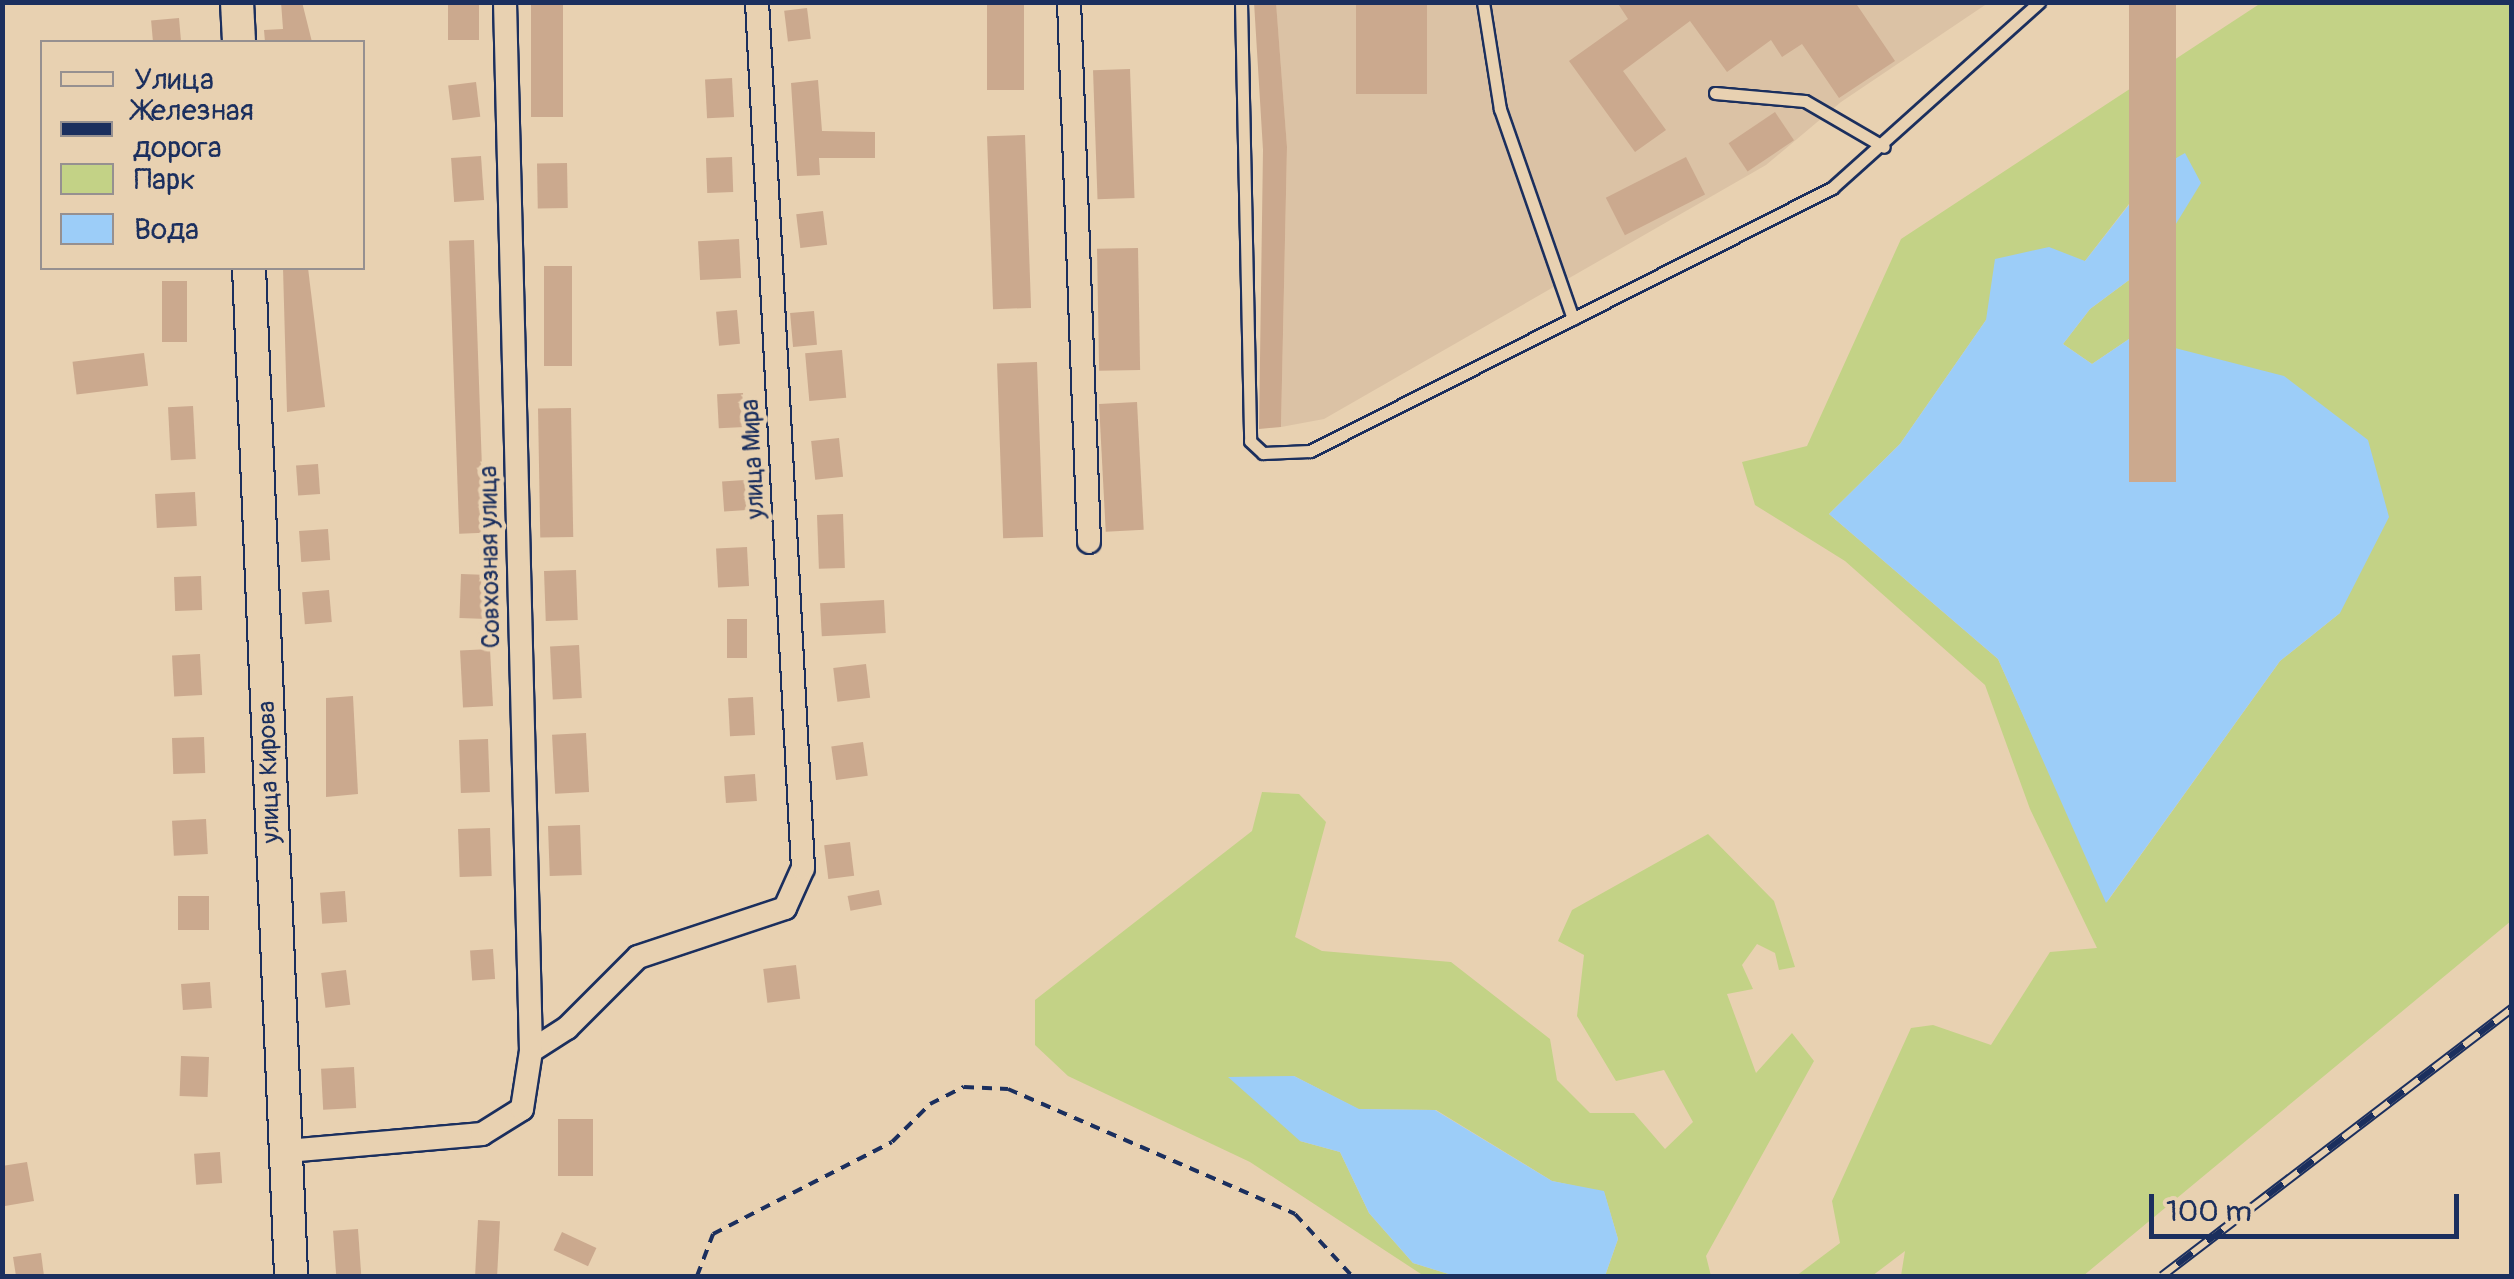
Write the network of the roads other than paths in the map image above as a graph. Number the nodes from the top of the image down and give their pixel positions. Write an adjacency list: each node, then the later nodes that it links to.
1 (238, 2): 8 (street)
2 (505, 2): 14 (street, Совхозная улица)
3 (757, 2): 14 (street, улица Мира)
4 (1069, 2): 13 (street)
5 (1241, 2): 12 (lane)
6 (1482, 2): 12 (lane)
7 (2039, 2): 10 (lane)
8 (239, 40)
9 (1715, 93): 10 (lane)
10 (1884, 146): 12 (lane)
11 (249, 270): 15 (street, улица Кирова)
12 (1573, 319)
13 (1089, 542)
14 (530, 1052): 15 (street, Совхозная улица)
15 (286, 1151): 16 (street, улица Кирова)
16 (291, 1276)

